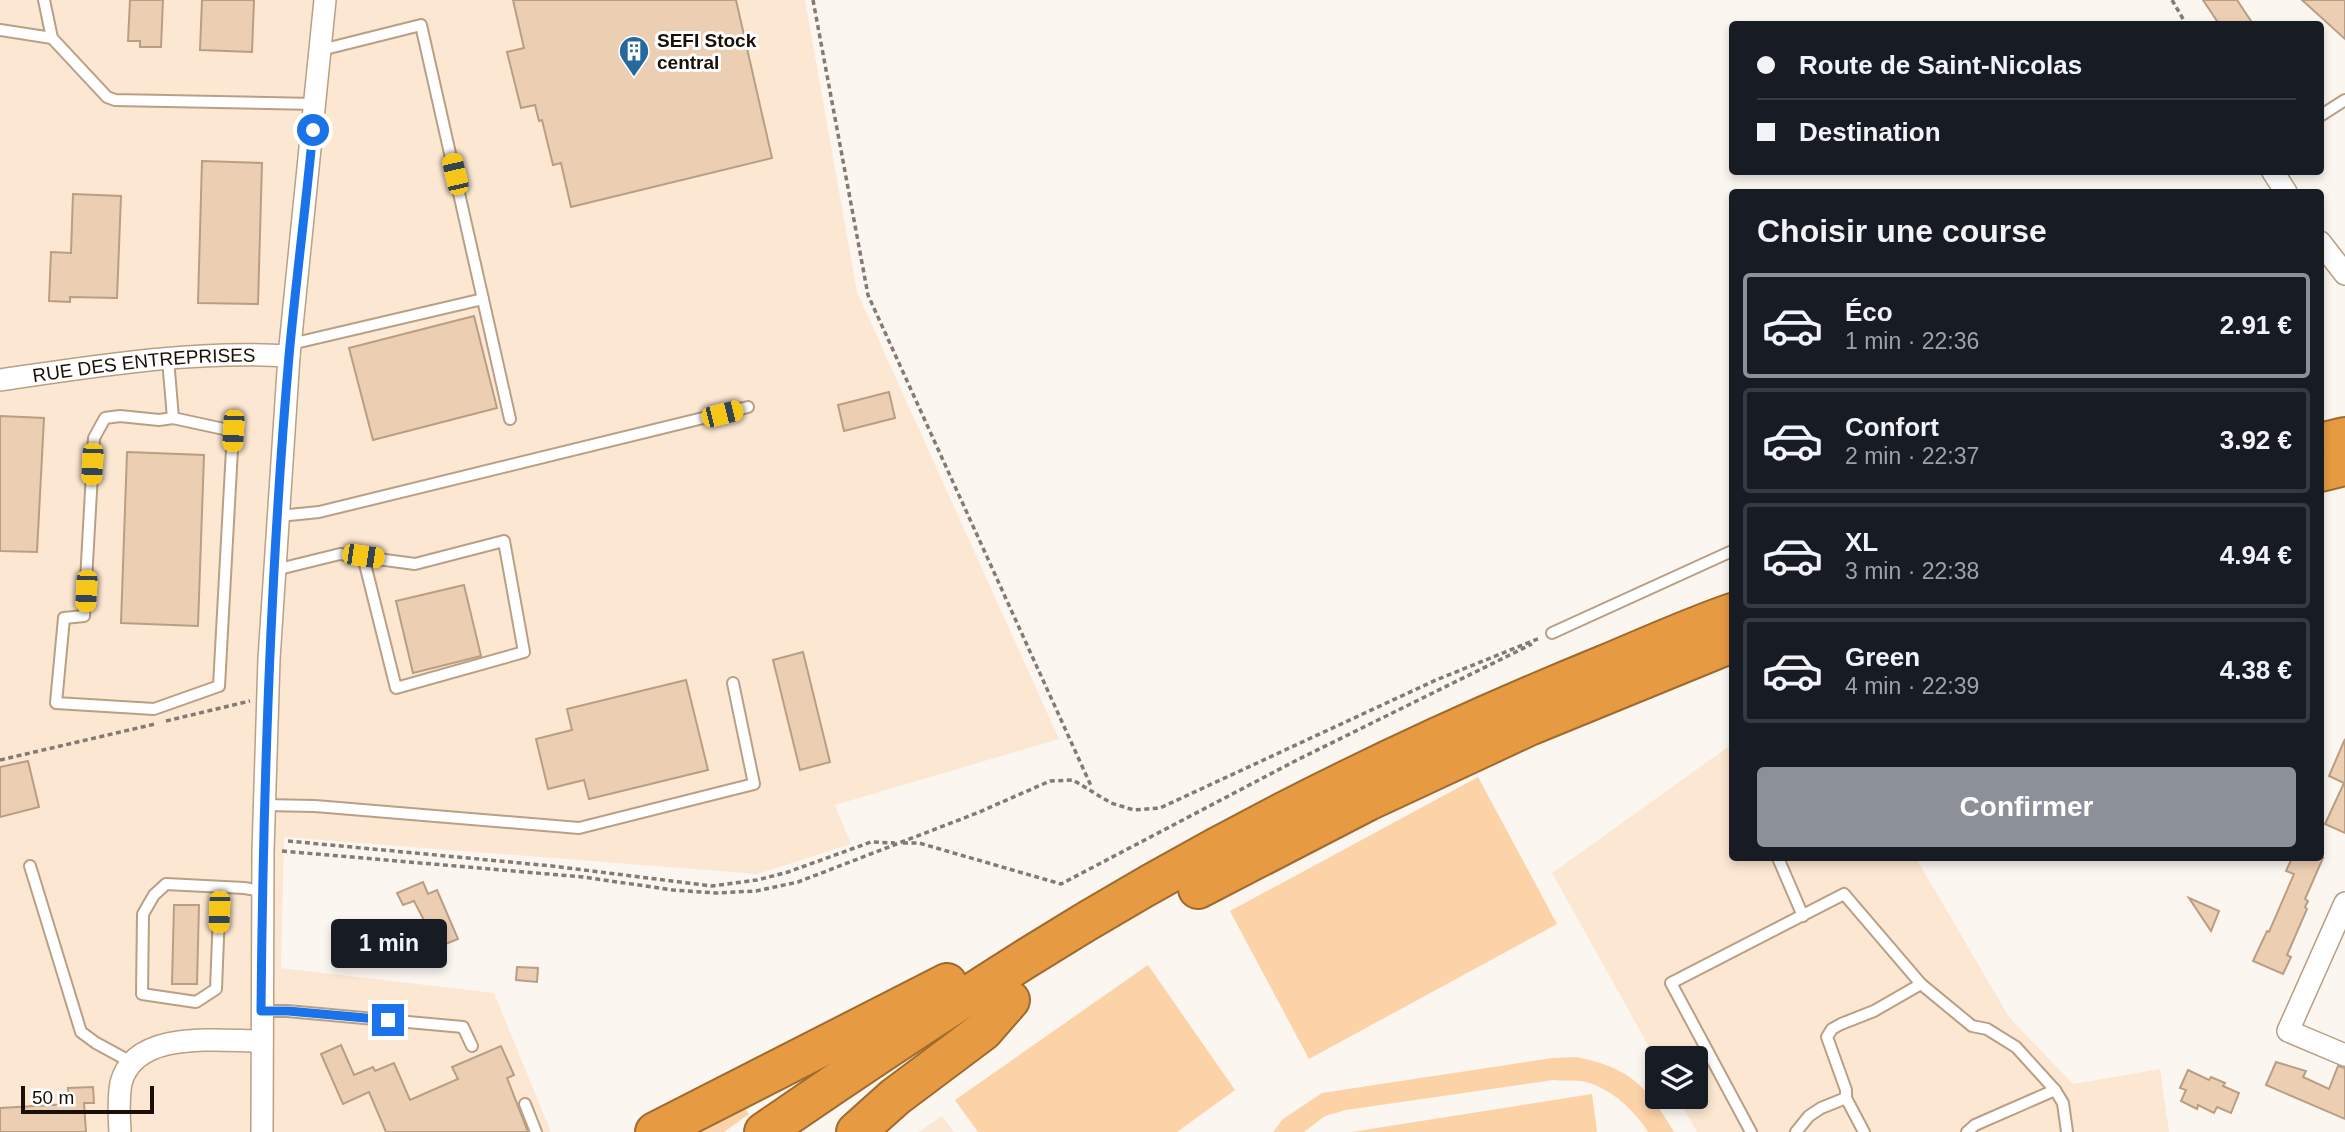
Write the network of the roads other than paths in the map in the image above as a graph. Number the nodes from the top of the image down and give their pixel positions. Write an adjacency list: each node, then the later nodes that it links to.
1 (44, 0): 4 (lane)
2 (326, 0): 5 (street)
3 (0, 30): 4 (lane)
4 (52, 38): 7 (lane)
5 (321, 50): 7 (street); 9 (lane)
6 (2345, 100): 8 (lane)
7 (315, 104): 10 (street)
8 (2324, 113)
9 (483, 299): 10 (lane); 15 (lane)
10 (290, 350): 11 (street, RUE DES ENTREPRISES); 20 (street)
11 (168, 359): 12 (street, RUE DES ENTREPRISES); 14 (lane)
12 (0, 380)
13 (748, 407): 20 (lane)
14 (173, 418): 14 (lane)
15 (510, 419)
16 (2345, 437): 17 (highway)
17 (2324, 442)
18 (2345, 466): 19 (highway)
19 (2324, 471)
20 (279, 516): 23 (street)
21 (1729, 552): 25 (lane)
22 (363, 556): 22 (lane); 23 (lane)
23 (275, 570): 28 (street)
24 (1729, 614): 33 (highway)
25 (1552, 633)
26 (1729, 644): 37 (highway)
27 (733, 682): 28 (lane)
28 (264, 805): 32 (street)
29 (1779, 861): 35 (lane)
30 (30, 866): 42 (lane)
31 (220, 887): 31 (lane); 32 (lane)
32 (262, 891): 38 (street)
33 (1134, 894): 49 (highway); 50 (highway)
34 (2345, 903): 41 (street)
35 (1803, 916): 36 (lane); 53 (lane)
36 (1921, 984): 43 (lane); 44 (lane)
37 (1010, 1000): 51 (highway); 52 (highway)
38 (261, 1011): 39 (street); 40 (lane)
39 (261, 1041): 42 (street); 47 (street)
40 (472, 1046)
41 (2345, 1055)
42 (131, 1062): 46 (street)
43 (2055, 1090): 56 (lane); 57 (lane)
44 (1846, 1098): 54 (lane); 55 (lane)
45 (525, 1104): 48 (lane)
46 (120, 1132)
47 (262, 1132)
48 (536, 1132)
49 (655, 1132)
50 (764, 1132)
51 (811, 1132)
52 (856, 1132)
53 (1751, 1132)
54 (1796, 1132)
55 (1864, 1132)
56 (1967, 1132)
57 (2067, 1132)

